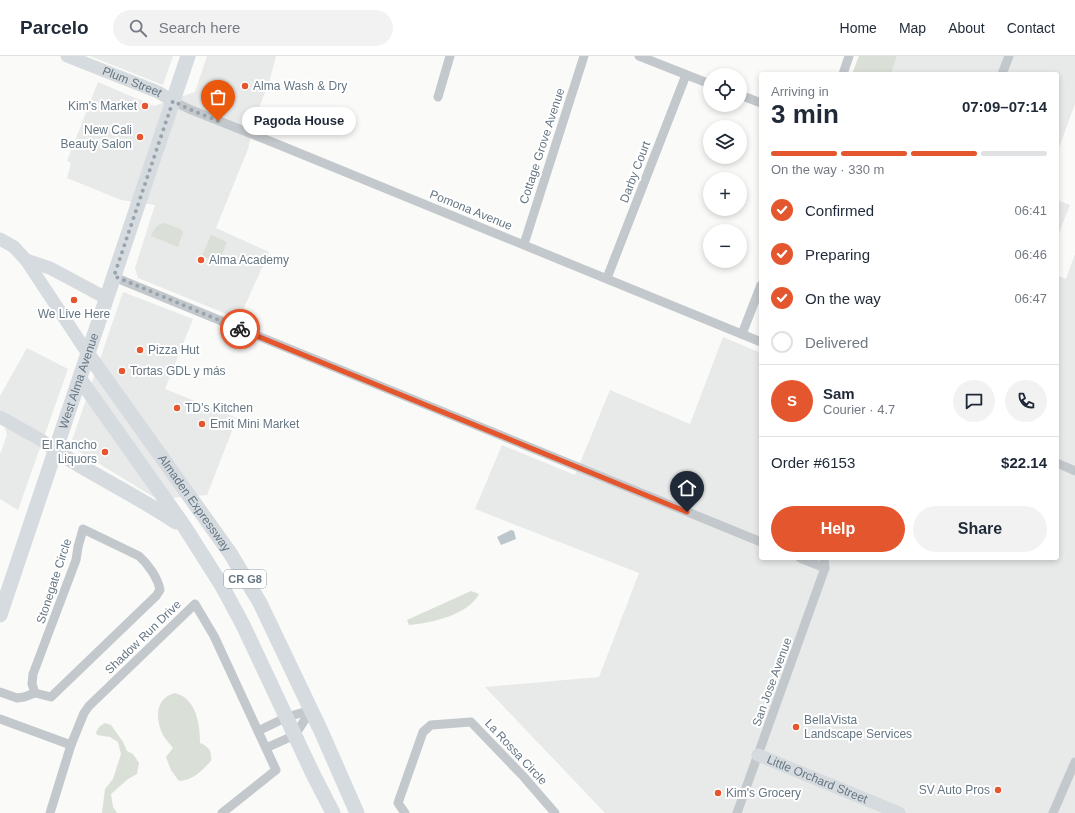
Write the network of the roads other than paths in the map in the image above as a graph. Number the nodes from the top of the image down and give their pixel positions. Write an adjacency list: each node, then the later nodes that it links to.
1 (67, 56): 14 (street, Plum Street)
2 (188, 56): 14 (main road, West Alma Avenue)
3 (450, 56): 12 (street)
4 (584, 56): 17 (street, Cottage Grove Avenue)
5 (639, 56): 10 (street)
6 (850, 56): 8 (street)
7 (1009, 56): 9 (street)
8 (844, 72)
9 (1003, 72)
10 (686, 74): 11 (street); 20 (street, Darby Court)
11 (703, 81)
12 (438, 97)
13 (747, 98): 15 (street)
14 (173, 101): 17 (street, Pomona Avenue); 19 (main road, West Alma Avenue)
15 (759, 102)
16 (0, 239): 18 (street)
17 (524, 244): 20 (street, Pomona Avenue)
18 (26, 260): 22 (street); 25 (street)
19 (114, 276): 22 (main road, West Alma Avenue); 32 (street)
20 (607, 278): 23 (street, Pomona Avenue)
21 (759, 290): 23 (street)
22 (106, 298): 25 (main road, West Alma Avenue)
23 (742, 334): 24 (street, Pomona Avenue)
24 (759, 341)
25 (88, 354): 26 (main road, West Alma Avenue); 40 (main road, Almaden Expressway / CR G8)
26 (80, 379): 28 (main road, West Alma Avenue); 31 (main road, Almaden Expressway / CR G8)
27 (0, 417): 28 (street)
28 (56, 451): 31 (main road); 36 (main road, West Alma Avenue)
29 (1059, 464): 30 (street)
30 (1075, 471)
31 (184, 526): 41 (main road, Almaden Expressway / CR G8)
32 (759, 541)
33 (805, 560): 35 (street)
34 (824, 560): 35 (street, San Jose Avenue)
35 (825, 568): 47 (street, San Jose Avenue)
36 (4, 585): 37 (main road, West Alma Avenue)
37 (0, 615)
38 (0, 692): 39 (street, Stonegate Circle)
39 (35, 693): 39 (street, Stonegate Circle)
40 (311, 710): 41 (street); 44 (street); 52 (main road, Almaden Expressway / CR G8)
41 (287, 718): 43 (street); 44 (main road, Almaden Expressway / CR G8)
42 (0, 719): 45 (street)
43 (258, 731): 45 (street, Shadow Run Drive); 46 (street, Shadow Run Drive)
44 (295, 735): 46 (street); 51 (main road, Almaden Expressway / CR G8)
45 (71, 745): 49 (street, Shadow Run Drive)
46 (266, 748): 50 (street, Shadow Run Drive)
47 (758, 755): 55 (street, San Jose Avenue); 56 (street, Little Orchard Street)
48 (1075, 762): 57 (street)
49 (50, 813)
50 (222, 813)
51 (333, 813)
52 (357, 813)
53 (405, 813): 54 (street, La Rossa Circle)
54 (555, 813)
55 (737, 813)
56 (899, 813)
57 (1053, 813)

